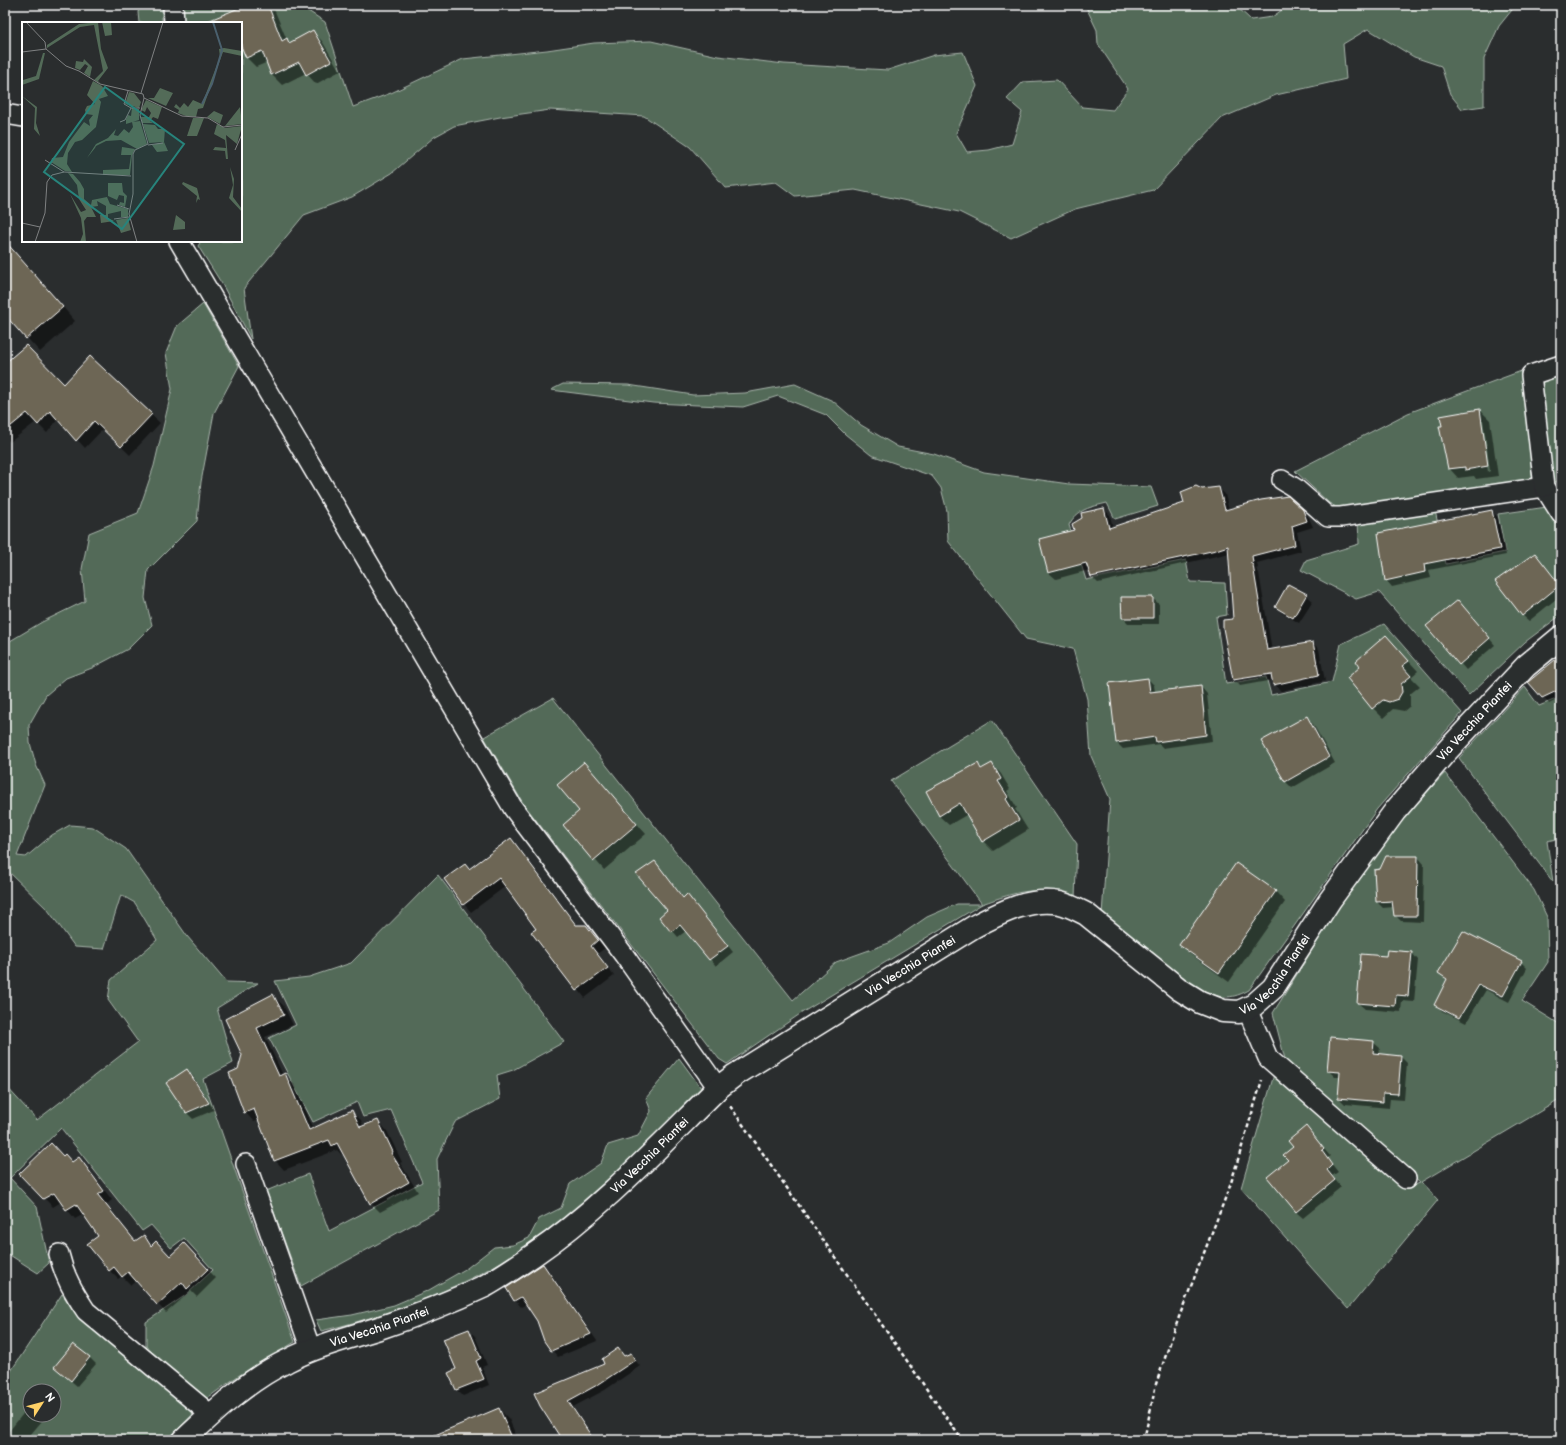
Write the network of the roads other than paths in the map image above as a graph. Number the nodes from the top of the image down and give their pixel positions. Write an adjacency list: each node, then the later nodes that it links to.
1 (173, 5): 2 (street)
2 (174, 22)
3 (5, 114): 4 (street)
4 (22, 117)
5 (181, 242): 12 (street)
6 (1561, 365): 8 (street)
7 (1282, 480): 8 (street)
8 (1544, 487): 9 (street)
9 (1561, 514)
10 (1561, 637): 11 (street, Via Vecchia Pianfei)
11 (1247, 1009): 12 (street, Via Vecchia Pianfei); 14 (street)
12 (718, 1088): 16 (street, Via Vecchia Pianfei)
13 (246, 1164): 16 (street)
14 (1406, 1179)
15 (59, 1254): 17 (street)
16 (311, 1350): 17 (street, Via Vecchia Pianfei)
17 (211, 1415): 18 (street, Via Vecchia Pianfei)
18 (184, 1440)

